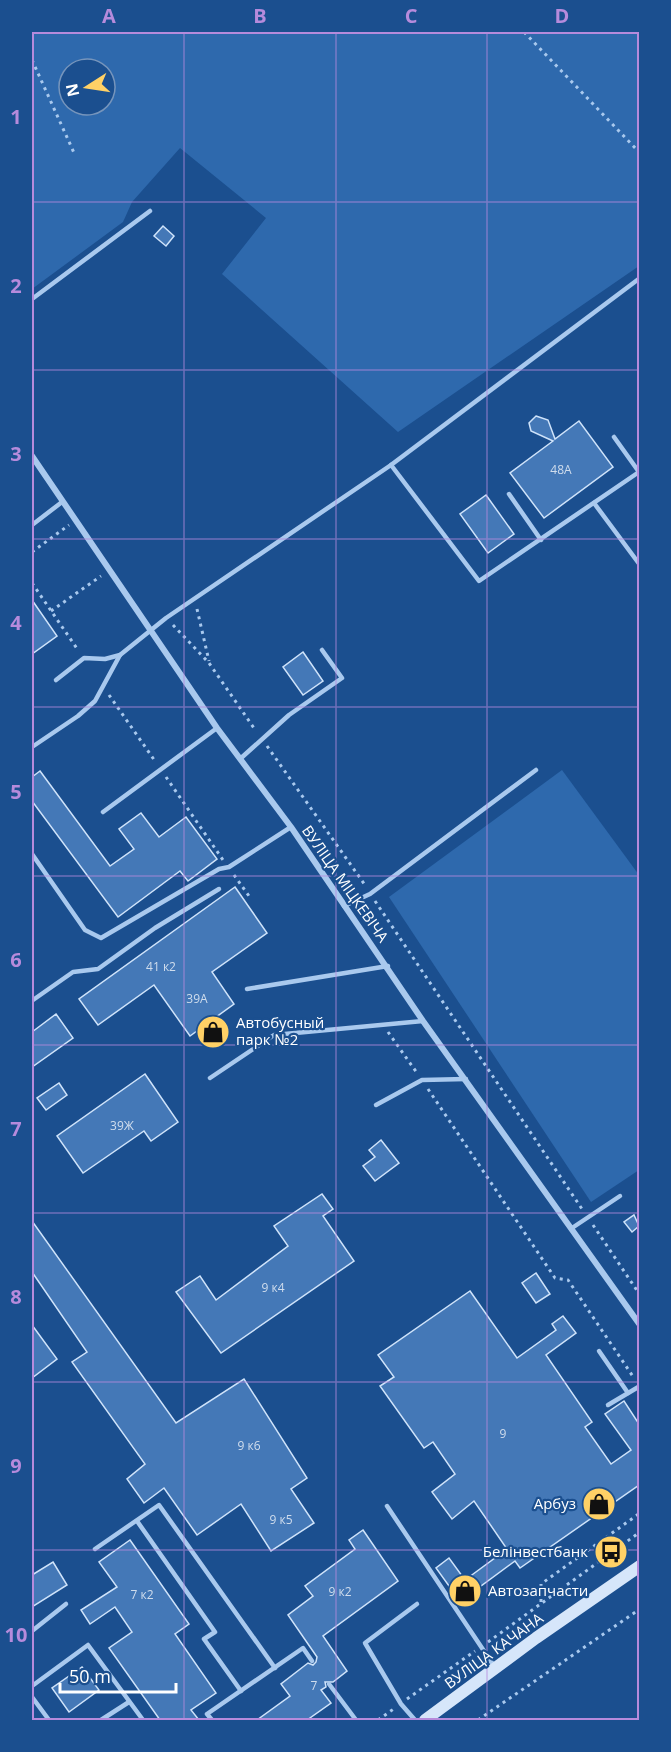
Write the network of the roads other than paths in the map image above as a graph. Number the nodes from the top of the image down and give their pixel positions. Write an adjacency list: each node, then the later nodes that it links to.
1 (150, 211): 3 (lane)
2 (639, 278): 6 (lane)
3 (32, 299)
4 (614, 437): 9 (lane)
5 (32, 456): 8 (street, ВУЛІЦА МІЦКЕВІЧА)
6 (391, 465): 11 (lane); 13 (lane)
7 (509, 494): 11 (lane)
8 (62, 502): 10 (lane); 13 (street, ВУЛІЦА МІЦКЕВІЧА)
9 (594, 503): 11 (lane); 12 (lane)
10 (32, 525)
11 (541, 540)
12 (639, 565)
13 (151, 629): 15 (lane); 17 (street, ВУЛІЦА МІЦКЕВІЧА)
14 (322, 650): 19 (lane)
15 (120, 655): 16 (lane); 18 (lane)
16 (56, 680)
17 (217, 728): 19 (street, ВУЛІЦА МІЦКЕВІЧА); 21 (lane)
18 (32, 747)
19 (240, 759): 22 (street, ВУЛІЦА МІЦКЕВІЧА)
20 (536, 770): 25 (lane)
21 (103, 812)
22 (291, 826): 23 (lane); 25 (street, ВУЛІЦА МІЦКЕВІЧА)
23 (32, 854)
24 (219, 890): 28 (lane)
25 (344, 906): 26 (street, ВУЛІЦА МІЦКЕВІЧА)
26 (388, 966): 27 (lane); 29 (street, ВУЛІЦА МІЦКЕВІЧА)
27 (247, 989)
28 (32, 998)
29 (423, 1021): 30 (lane); 31 (street, ВУЛІЦА МІЦКЕВІЧА)
30 (210, 1078)
31 (465, 1079): 32 (lane); 34 (street, ВУЛІЦА МІЦКЕВІЧА)
32 (376, 1105)
33 (620, 1196): 34 (lane)
34 (572, 1228): 35 (street, ВУЛІЦА МІЦКЕВІЧА)
35 (639, 1325)
36 (599, 1351): 38 (lane)
37 (639, 1386): 38 (lane)
38 (630, 1392): 39 (lane)
39 (608, 1405)
40 (387, 1506): 49 (lane)
41 (137, 1521): 42 (lane); 48 (lane); 52 (lane)
42 (95, 1549)
43 (639, 1566): 49 (main road, ВУЛІЦА КАЧАНА)
44 (66, 1604): 46 (lane)
45 (417, 1604): 60 (lane)
46 (32, 1631)
47 (312, 1661): 48 (lane)
48 (274, 1668): 52 (lane)
49 (496, 1668): 61 (main road, ВУЛІЦА КАЧАНА)
50 (329, 1684): 59 (lane)
51 (32, 1686): 54 (lane)
52 (241, 1691): 58 (lane)
53 (32, 1697): 55 (lane)
54 (129, 1702): 56 (lane); 57 (lane)
55 (49, 1720)
56 (101, 1720)
57 (143, 1720)
58 (212, 1720)
59 (356, 1720)
60 (416, 1720)
61 (425, 1720)

